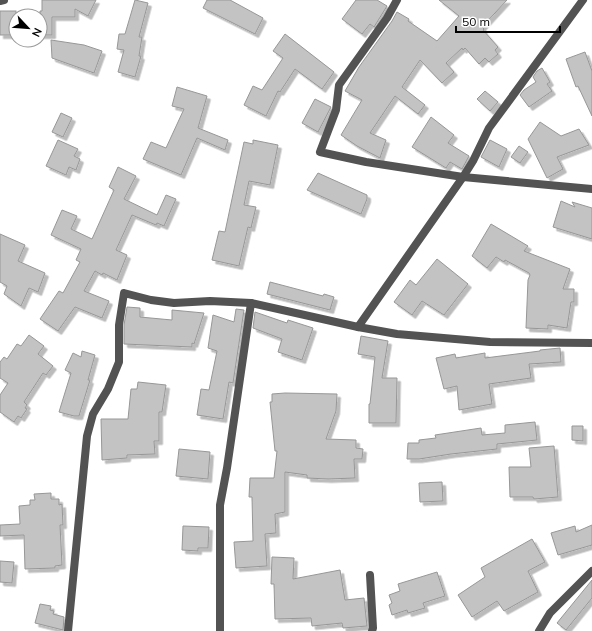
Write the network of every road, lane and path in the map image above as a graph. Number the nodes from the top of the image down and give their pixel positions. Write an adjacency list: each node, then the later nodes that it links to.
1 (4, 0): 4 (street)
2 (397, 0): 5 (street)
3 (583, 0): 5 (street)
4 (0, 1)
5 (463, 177): 6 (street); 8 (street)
6 (592, 189)
7 (251, 303): 8 (street); 12 (street); 13 (street)
8 (358, 327): 9 (street)
9 (592, 343)
10 (592, 571): 15 (street)
11 (370, 575): 14 (street)
12 (68, 631)
13 (220, 631)
14 (372, 631)
15 (539, 631)

